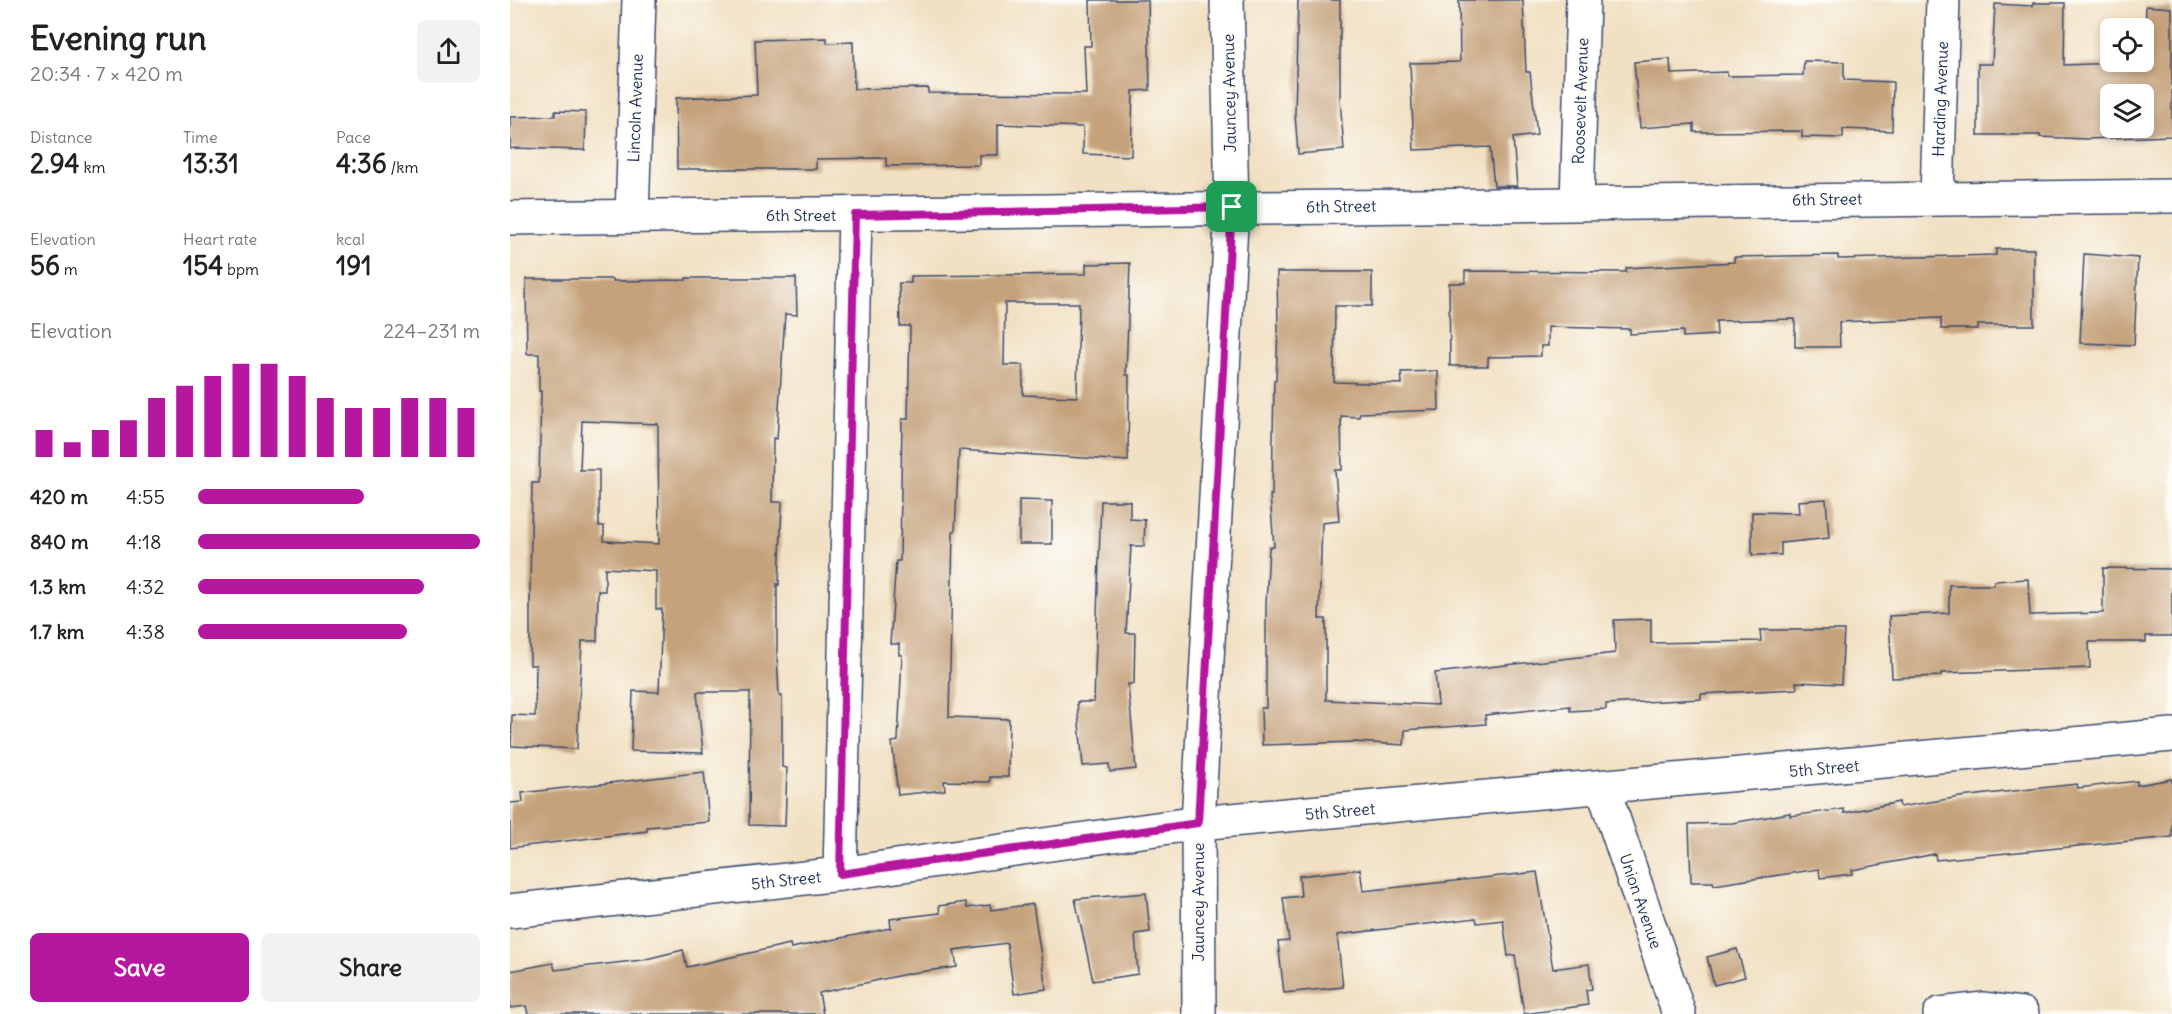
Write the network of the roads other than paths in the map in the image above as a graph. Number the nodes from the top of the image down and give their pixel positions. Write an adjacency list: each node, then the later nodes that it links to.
1 (639, 0): 10 (street, Lincoln Avenue)
2 (1227, 0): 8 (street, Jauncey Avenue)
3 (1583, 0): 7 (street, Roosevelt Avenue)
4 (1943, 0): 6 (street, Harding Avenue)
5 (2172, 196): 6 (street, 6th Street)
6 (1937, 197): 7 (street, 6th Street)
7 (1577, 202): 8 (street, 6th Street)
8 (1232, 207): 9 (street, 6th Street); 14 (street, Jauncey Avenue)
9 (855, 215): 10 (street, 6th Street); 15 (street)
10 (632, 216): 11 (street, 6th Street)
11 (510, 218)
12 (2172, 735): 13 (street, 5th Street)
13 (1603, 788): 14 (street, 5th Street); 19 (street, Union Avenue)
14 (1198, 823): 15 (street, 5th Street); 18 (street, Jauncey Avenue)
15 (840, 874): 16 (street, 5th Street)
16 (510, 911)
17 (1941, 1013): 20 (street)
18 (1199, 1014)
19 (1679, 1014)
20 (2022, 1014)

